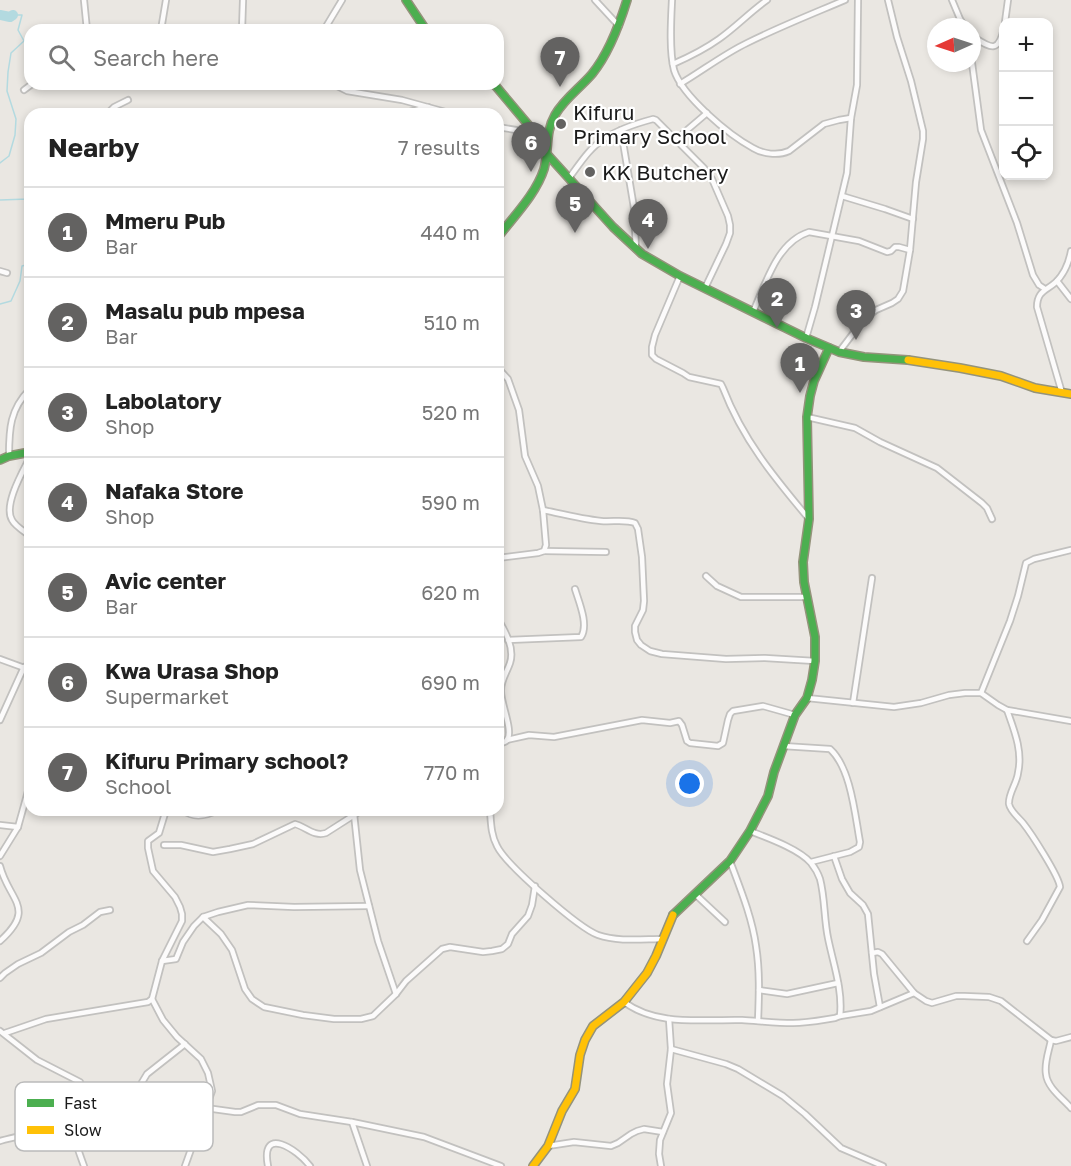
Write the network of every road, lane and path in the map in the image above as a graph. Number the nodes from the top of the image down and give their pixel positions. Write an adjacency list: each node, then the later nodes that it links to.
1 (84, 0): 17 (street)
2 (166, 0): 18 (street)
3 (243, 0): 19 (street)
4 (342, 0): 20 (street)
5 (406, 0): 21 (street)
6 (595, 0): 22 (street)
7 (627, 0): 22 (street)
8 (672, 0): 25 (street)
9 (767, 0): 25 (street)
10 (845, 0): 27 (street)
11 (858, 0): 36 (street)
12 (888, 0): 45 (street)
13 (952, 0): 15 (street)
14 (1008, 0): 16 (street)
15 (960, 18)
16 (1006, 18)
17 (86, 24)
18 (162, 24)
19 (242, 24)
20 (328, 24)
21 (422, 24)
22 (619, 26): 41 (street)
23 (981, 41): 24 (street)
24 (999, 43)
25 (673, 64): 27 (street)
26 (973, 72): 56 (street)
27 (680, 84): 35 (street)
28 (345, 90): 31 (street)
29 (499, 90): 39 (street)
30 (128, 100): 32 (street)
31 (428, 107): 33 (street); 34 (street)
32 (113, 108)
33 (424, 108)
34 (432, 108)
35 (707, 113): 36 (street); 40 (street)
36 (851, 118): 44 (street)
37 (504, 128): 39 (street)
38 (621, 130): 40 (street); 43 (street); 48 (street)
39 (536, 134): 41 (street)
40 (673, 137): 55 (street)
41 (547, 141): 42 (street)
42 (546, 153): 43 (street); 46 (street)
43 (569, 178): 48 (street)
44 (842, 196): 45 (street); 47 (street)
45 (913, 219): 49 (street)
46 (504, 229)
47 (832, 236): 49 (street); 58 (street); 59 (street)
48 (636, 249): 53 (street)
49 (910, 250): 61 (street)
50 (1071, 251): 54 (street)
51 (0, 271): 52 (street)
52 (7, 273)
53 (680, 276): 55 (street); 72 (street)
54 (1057, 281): 56 (street); 57 (street)
55 (705, 288): 58 (street)
56 (1045, 289): 63 (street)
57 (1071, 299)
58 (753, 312): 59 (street)
59 (806, 338): 60 (street)
60 (830, 348): 61 (street); 66 (street)
61 (839, 352): 63 (street)
62 (504, 375): 71 (street)
63 (1062, 393): 64 (street)
64 (1071, 394)
65 (24, 395): 68 (street)
66 (807, 417): 72 (street); 73 (street)
67 (24, 453): 68 (street)
68 (9, 456): 69 (street)
69 (0, 460)
70 (24, 470): 74 (street)
71 (543, 510): 76 (street); 86 (street)
72 (809, 519): 82 (street)
73 (992, 519)
74 (24, 531)
75 (1071, 550): 90 (street)
76 (544, 551): 77 (street); 78 (street)
77 (606, 552)
78 (504, 557)
79 (706, 576): 82 (street)
80 (872, 578): 92 (street)
81 (575, 589): 84 (street)
82 (807, 597): 86 (street)
83 (504, 632): 84 (street)
84 (508, 640): 89 (street)
85 (0, 659): 87 (street)
86 (815, 661): 91 (street)
87 (24, 668)
88 (24, 675): 96 (street)
89 (504, 679)
90 (981, 693): 92 (street); 94 (street)
91 (807, 698): 92 (street); 95 (street)
92 (853, 703)
93 (504, 709): 98 (street)
94 (1007, 710): 97 (street); 122 (street)
95 (795, 715): 98 (street); 100 (street)
96 (0, 720)
97 (1071, 721)
98 (507, 740): 99 (street)
99 (504, 742)
100 (783, 746): 108 (street); 111 (street)
101 (24, 806): 107 (street)
102 (164, 816): 125 (street)
103 (351, 816): 109 (street)
104 (354, 816): 117 (street)
105 (491, 816): 115 (street)
106 (0, 825): 107 (street)
107 (18, 827): 110 (street)
108 (750, 831): 112 (street); 113 (street)
109 (164, 844)
110 (0, 856)
111 (834, 856): 113 (street); 124 (street)
112 (730, 861): 116 (street); 128 (street)
113 (811, 862): 127 (street)
114 (0, 866): 123 (street)
115 (535, 886): 121 (street); 130 (street)
116 (695, 894): 120 (street); 121 (street)
117 (369, 906): 119 (street); 130 (street)
118 (110, 910): 126 (street)
119 (203, 917): 125 (street); 130 (street)
120 (725, 922)
121 (663, 939): 132 (street)
122 (1027, 940)
123 (0, 941)
124 (872, 953): 129 (street); 133 (street)
125 (162, 961): 131 (street)
126 (0, 978)
127 (838, 983): 128 (street); 134 (street)
128 (759, 990): 136 (street)
129 (914, 993): 133 (street); 139 (street)
130 (396, 994)
131 (152, 999): 137 (street); 140 (street)
132 (624, 1002): 135 (street); 151 (street)
133 (880, 1007): 134 (street)
134 (840, 1016): 136 (street)
135 (669, 1019): 136 (street); 141 (street)
136 (758, 1021)
137 (2, 1032): 142 (street)
138 (1071, 1037): 139 (street)
139 (1051, 1040): 145 (street)
140 (185, 1044): 143 (street); 144 (street)
141 (671, 1048): 148 (street); 162 (street)
142 (80, 1082)
143 (142, 1082)
144 (210, 1082)
145 (1071, 1108)
146 (213, 1109): 147 (street)
147 (352, 1122): 158 (street); 159 (street)
148 (663, 1132): 151 (street); 161 (street)
149 (15, 1137): 150 (street)
150 (0, 1141)
151 (548, 1146): 160 (street)
152 (79, 1151): 154 (street)
153 (190, 1151): 155 (street)
154 (84, 1166)
155 (185, 1166)
156 (268, 1166): 157 (street)
157 (310, 1166)
158 (367, 1166)
159 (501, 1166)
160 (533, 1166)
161 (661, 1166)
162 (883, 1166)

